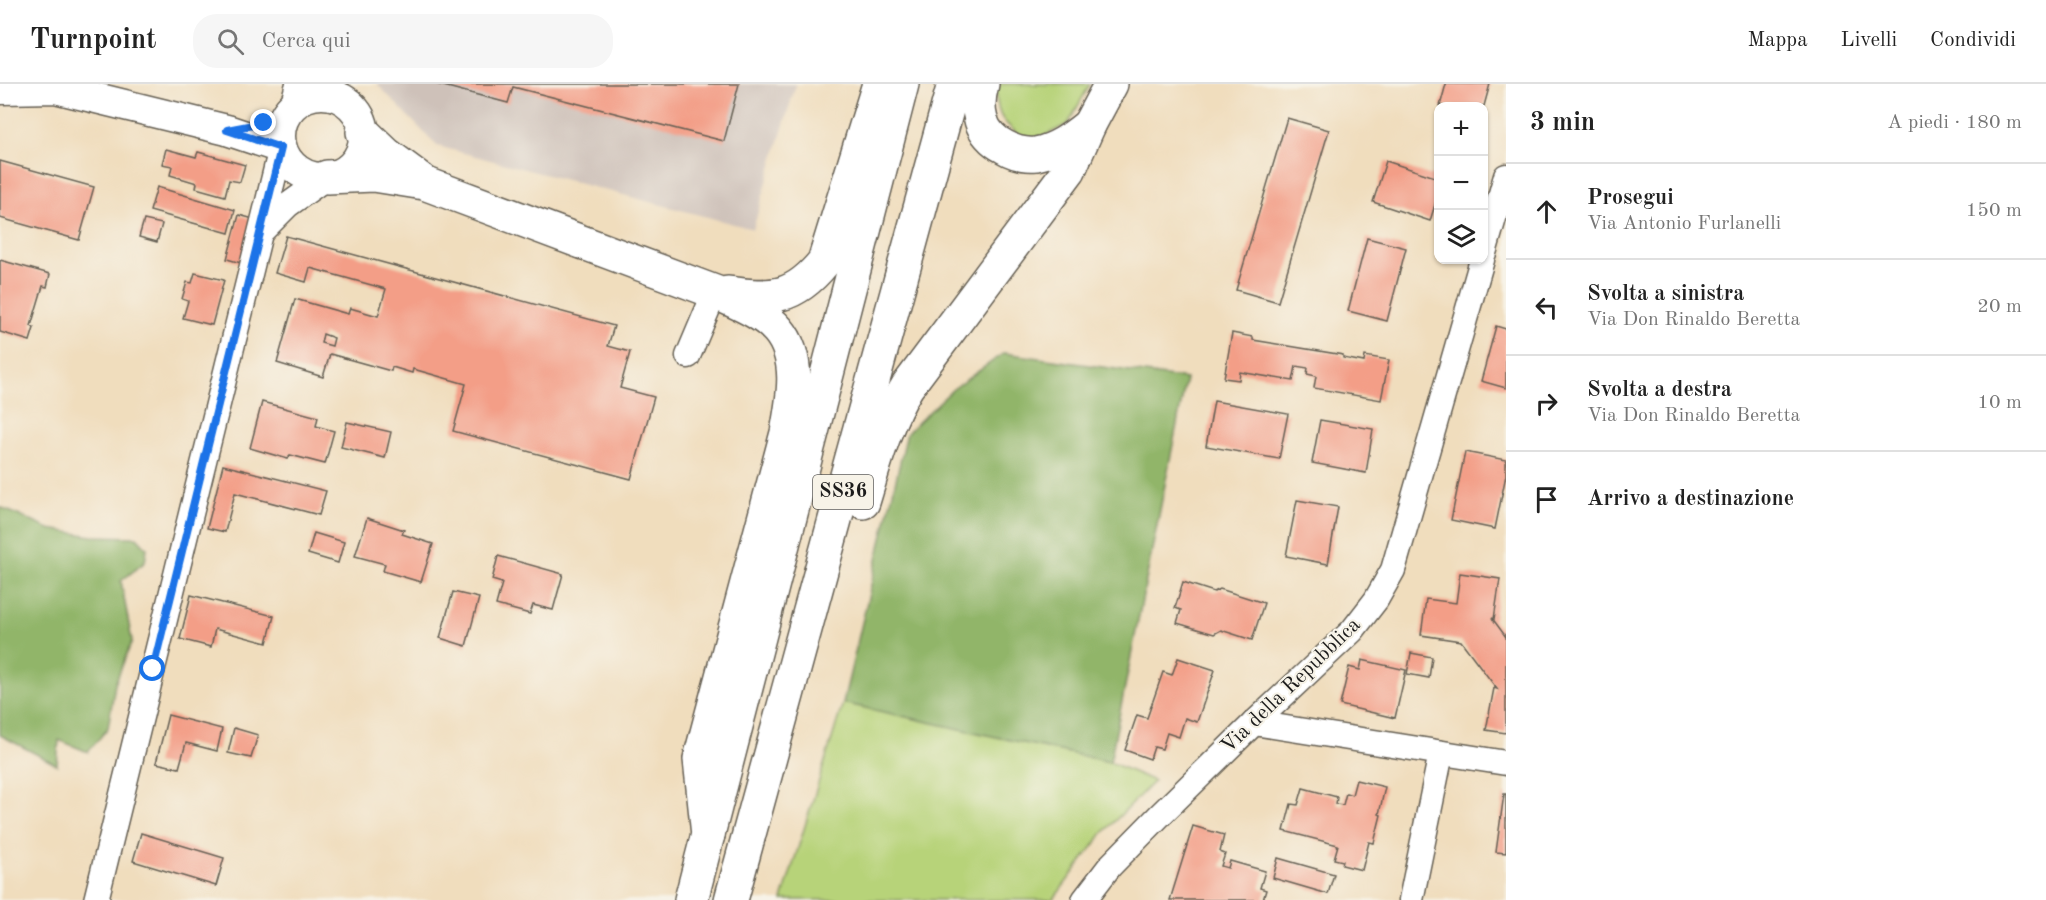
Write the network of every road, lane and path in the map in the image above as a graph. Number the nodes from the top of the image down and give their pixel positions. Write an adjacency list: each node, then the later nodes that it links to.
1 (879, 84): 17 (highway)
2 (902, 84): 23 (highway, SS36)
3 (954, 84): 20 (highway, SS36)
4 (982, 84): 9 (highway)
5 (1111, 84): 9 (highway)
6 (0, 89): 8 (main road)
7 (332, 90): 8 (main road); 10 (main road)
8 (288, 115): 12 (main road); 14 (street)
9 (1089, 125): 20 (highway)
10 (363, 132): 12 (main road); 13 (highway)
11 (1506, 176): 15 (street)
12 (327, 177): 13 (highway); 14 (street)
13 (424, 183): 17 (highway)
14 (262, 231): 24 (street)
15 (1488, 239)
16 (1481, 264): 19 (street, Via della Repubblica)
17 (715, 291): 18 (street); 23 (highway)
18 (688, 356)
19 (1254, 723): 21 (street); 27 (street, Via della Repubblica)
20 (777, 731): 26 (highway, SS36)
21 (1441, 753): 22 (street); 28 (street)
22 (1506, 763)
23 (708, 835): 25 (highway, SS36)
24 (96, 900)
25 (691, 900)
26 (731, 900)
27 (1084, 900)
28 (1412, 900)

